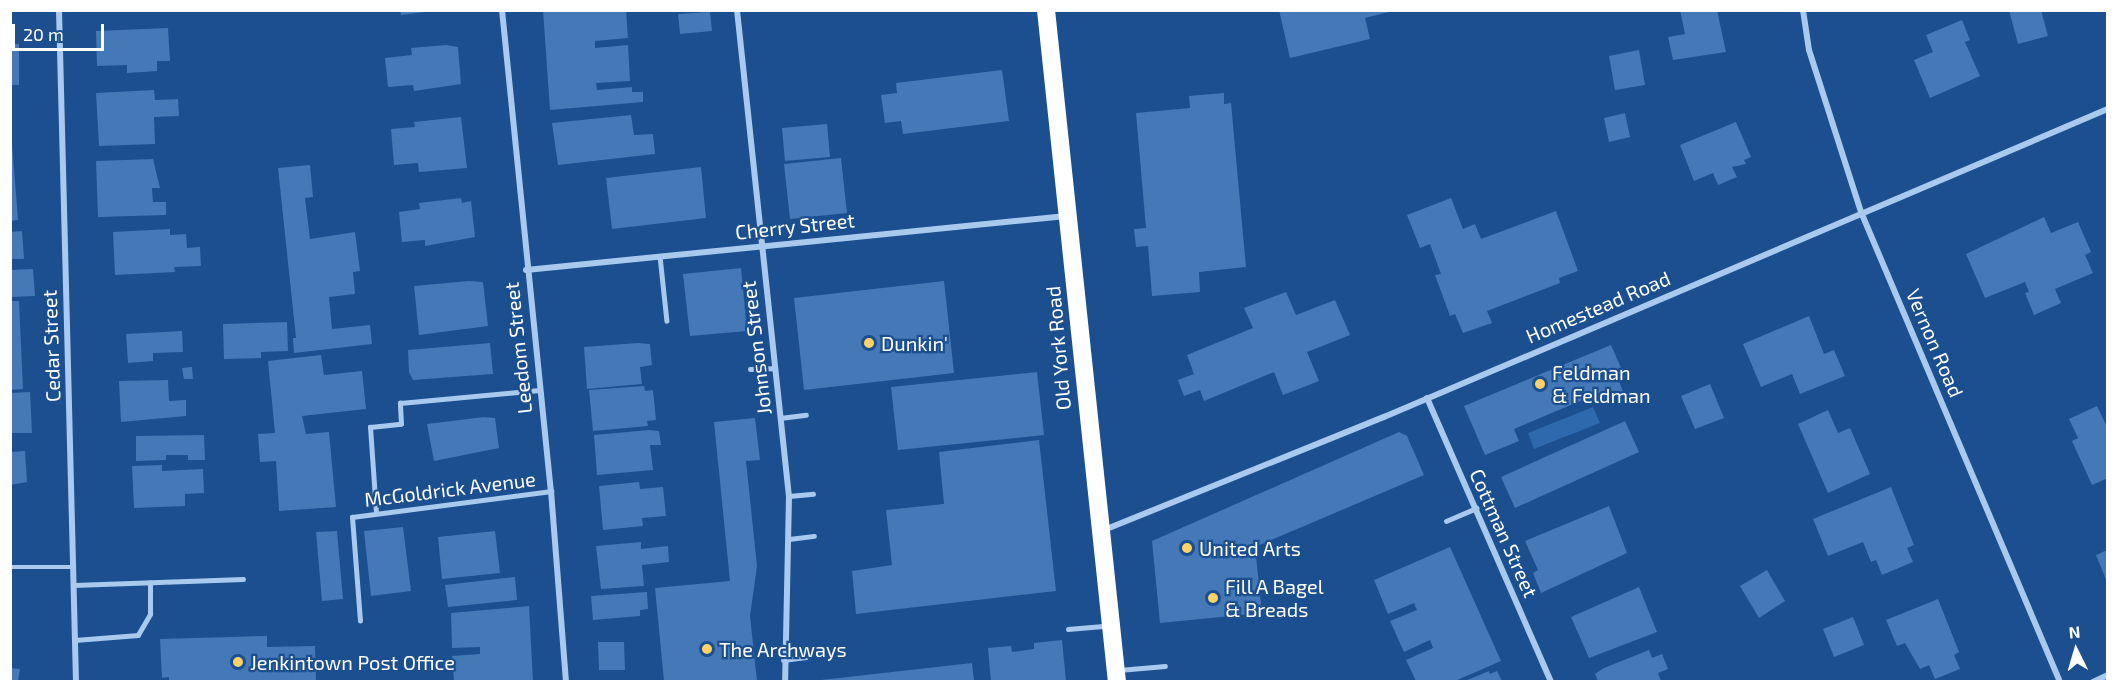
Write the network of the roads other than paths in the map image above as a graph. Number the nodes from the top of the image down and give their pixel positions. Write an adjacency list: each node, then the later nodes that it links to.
1 (59, 10): 29 (street, Cedar Street)
2 (502, 10): 11 (street, Leedom Street)
3 (737, 10): 9 (street, Johnson Street)
4 (1046, 10): 8 (highway, Old York Road)
5 (1803, 10): 7 (street, Vernon Road)
6 (2108, 109): 7 (street, Homestead Road)
7 (1861, 212): 16 (street, Homestead Road); 46 (street, Vernon Road)
8 (1068, 216): 9 (street, Cherry Street); 25 (highway, Old York Road)
9 (761, 246): 10 (street, Cherry Street); 13 (street, Johnson Street)
10 (660, 256): 11 (street, Cherry Street); 12 (lane)
11 (526, 270): 15 (street, Leedom Street)
12 (667, 321)
13 (774, 368): 14 (lane); 18 (street, Johnson Street)
14 (750, 369)
15 (539, 390): 19 (street, Leedom Street); 23 (lane)
16 (1427, 398): 22 (street, Cottman Street); 25 (street, Homestead Road)
17 (806, 416): 18 (lane)
18 (780, 418): 21 (street, Johnson Street)
19 (551, 491): 23 (lane, McGoldrick Avenue); 43 (street, Leedom Street)
20 (813, 494): 21 (lane)
21 (789, 496): 27 (street, Johnson Street)
22 (1476, 508): 24 (lane); 45 (street, Cottman Street)
23 (376, 513): 33 (lane, McGoldrick Avenue)
24 (1446, 521)
25 (1100, 531): 34 (highway, Old York Road)
26 (814, 537): 27 (lane)
27 (789, 539): 38 (street, Johnson Street)
28 (10, 567): 29 (lane)
29 (73, 567): 32 (street, Cedar Street)
30 (243, 579): 31 (lane)
31 (150, 583): 32 (lane); 36 (lane)
32 (74, 585): 36 (street, Cedar Street)
33 (360, 621)
34 (1111, 625): 35 (lane); 41 (highway, Old York Road)
35 (1068, 629)
36 (75, 639): 42 (street, Cedar Street)
37 (807, 657): 38 (lane)
38 (783, 660): 44 (street, Johnson Street)
39 (1165, 666): 41 (lane)
40 (2108, 675): 47 (street)
41 (1117, 676)
42 (76, 681)
43 (566, 681)
44 (785, 681)
45 (1551, 681)
46 (2060, 681)
47 (2092, 681)

